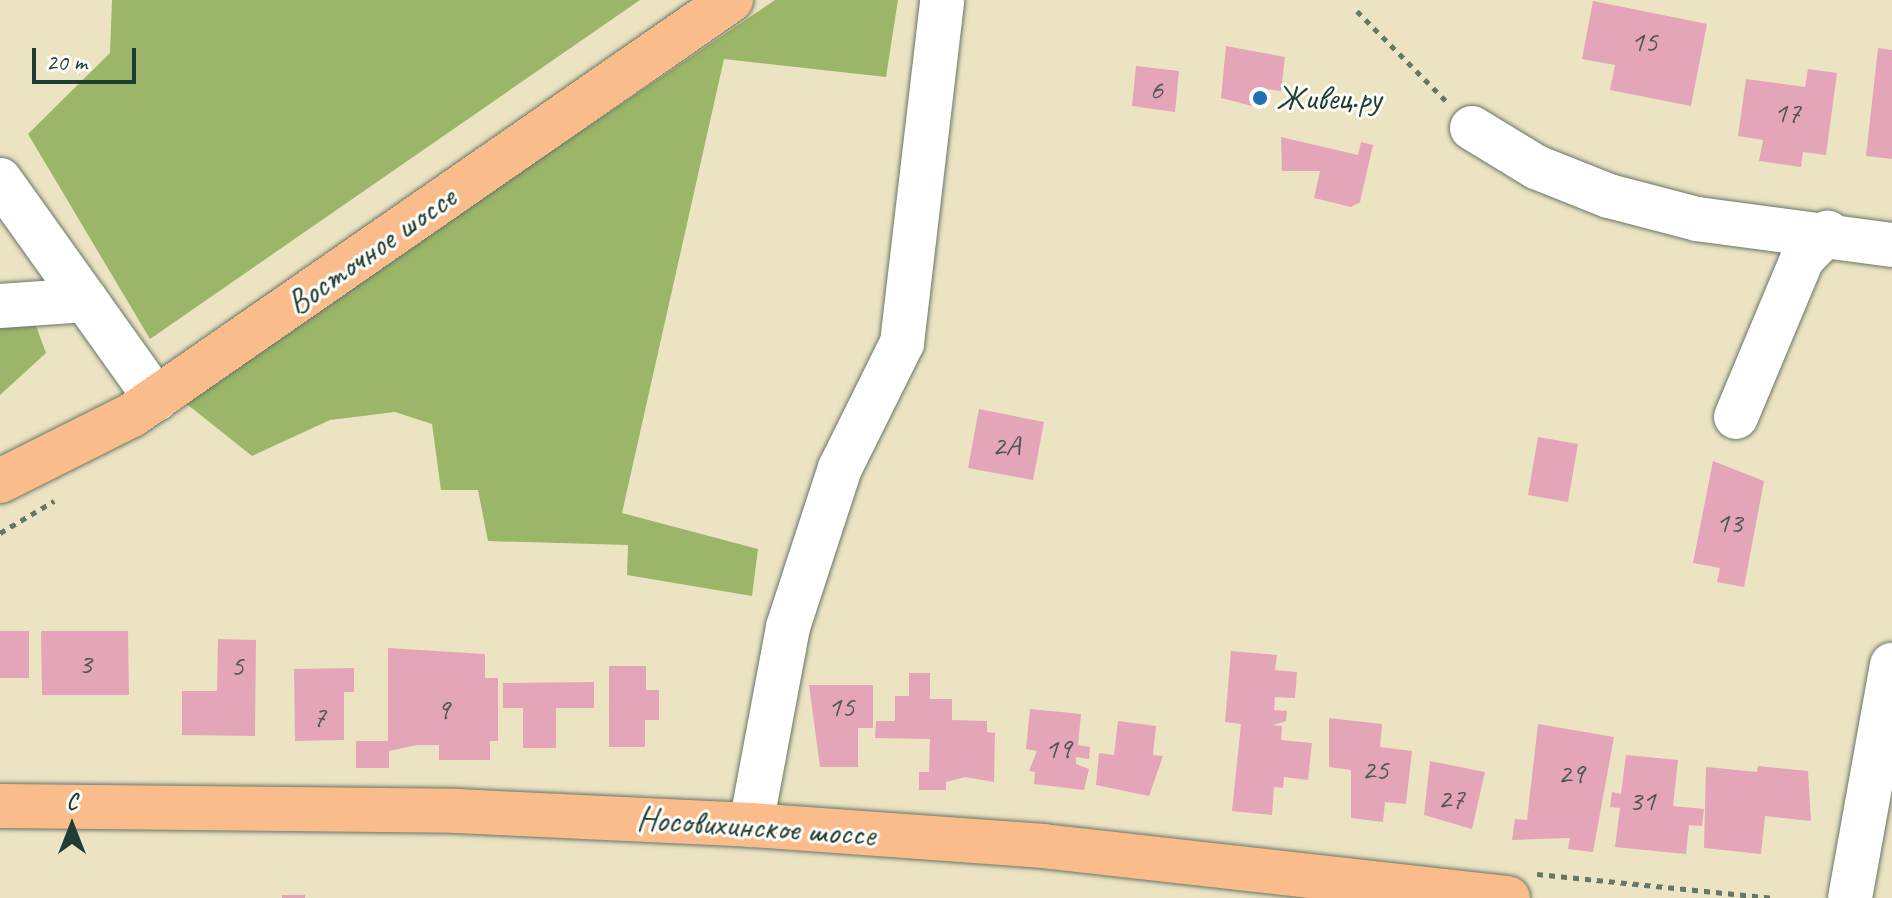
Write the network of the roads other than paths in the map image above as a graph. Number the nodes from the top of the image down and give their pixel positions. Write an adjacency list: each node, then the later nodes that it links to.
1 (731, 0): 9 (main road, Восточное шоссе)
2 (942, 0): 16 (street)
3 (1472, 128): 5 (street)
4 (0, 180): 7 (street)
5 (1828, 232): 6 (street); 10 (street)
6 (1892, 245)
7 (86, 300): 8 (street); 9 (street)
8 (0, 306)
9 (156, 399): 11 (main road, Восточное шоссе)
10 (1736, 417)
11 (97, 435): 12 (main road, Восточное шоссе); 13 (main road)
12 (0, 481)
13 (0, 508)
14 (1892, 665): 18 (street)
15 (0, 806): 16 (main road, Носовихинское шоссе)
16 (751, 825): 17 (main road, Носовихинское шоссе)
17 (1508, 898)
18 (1850, 898)

